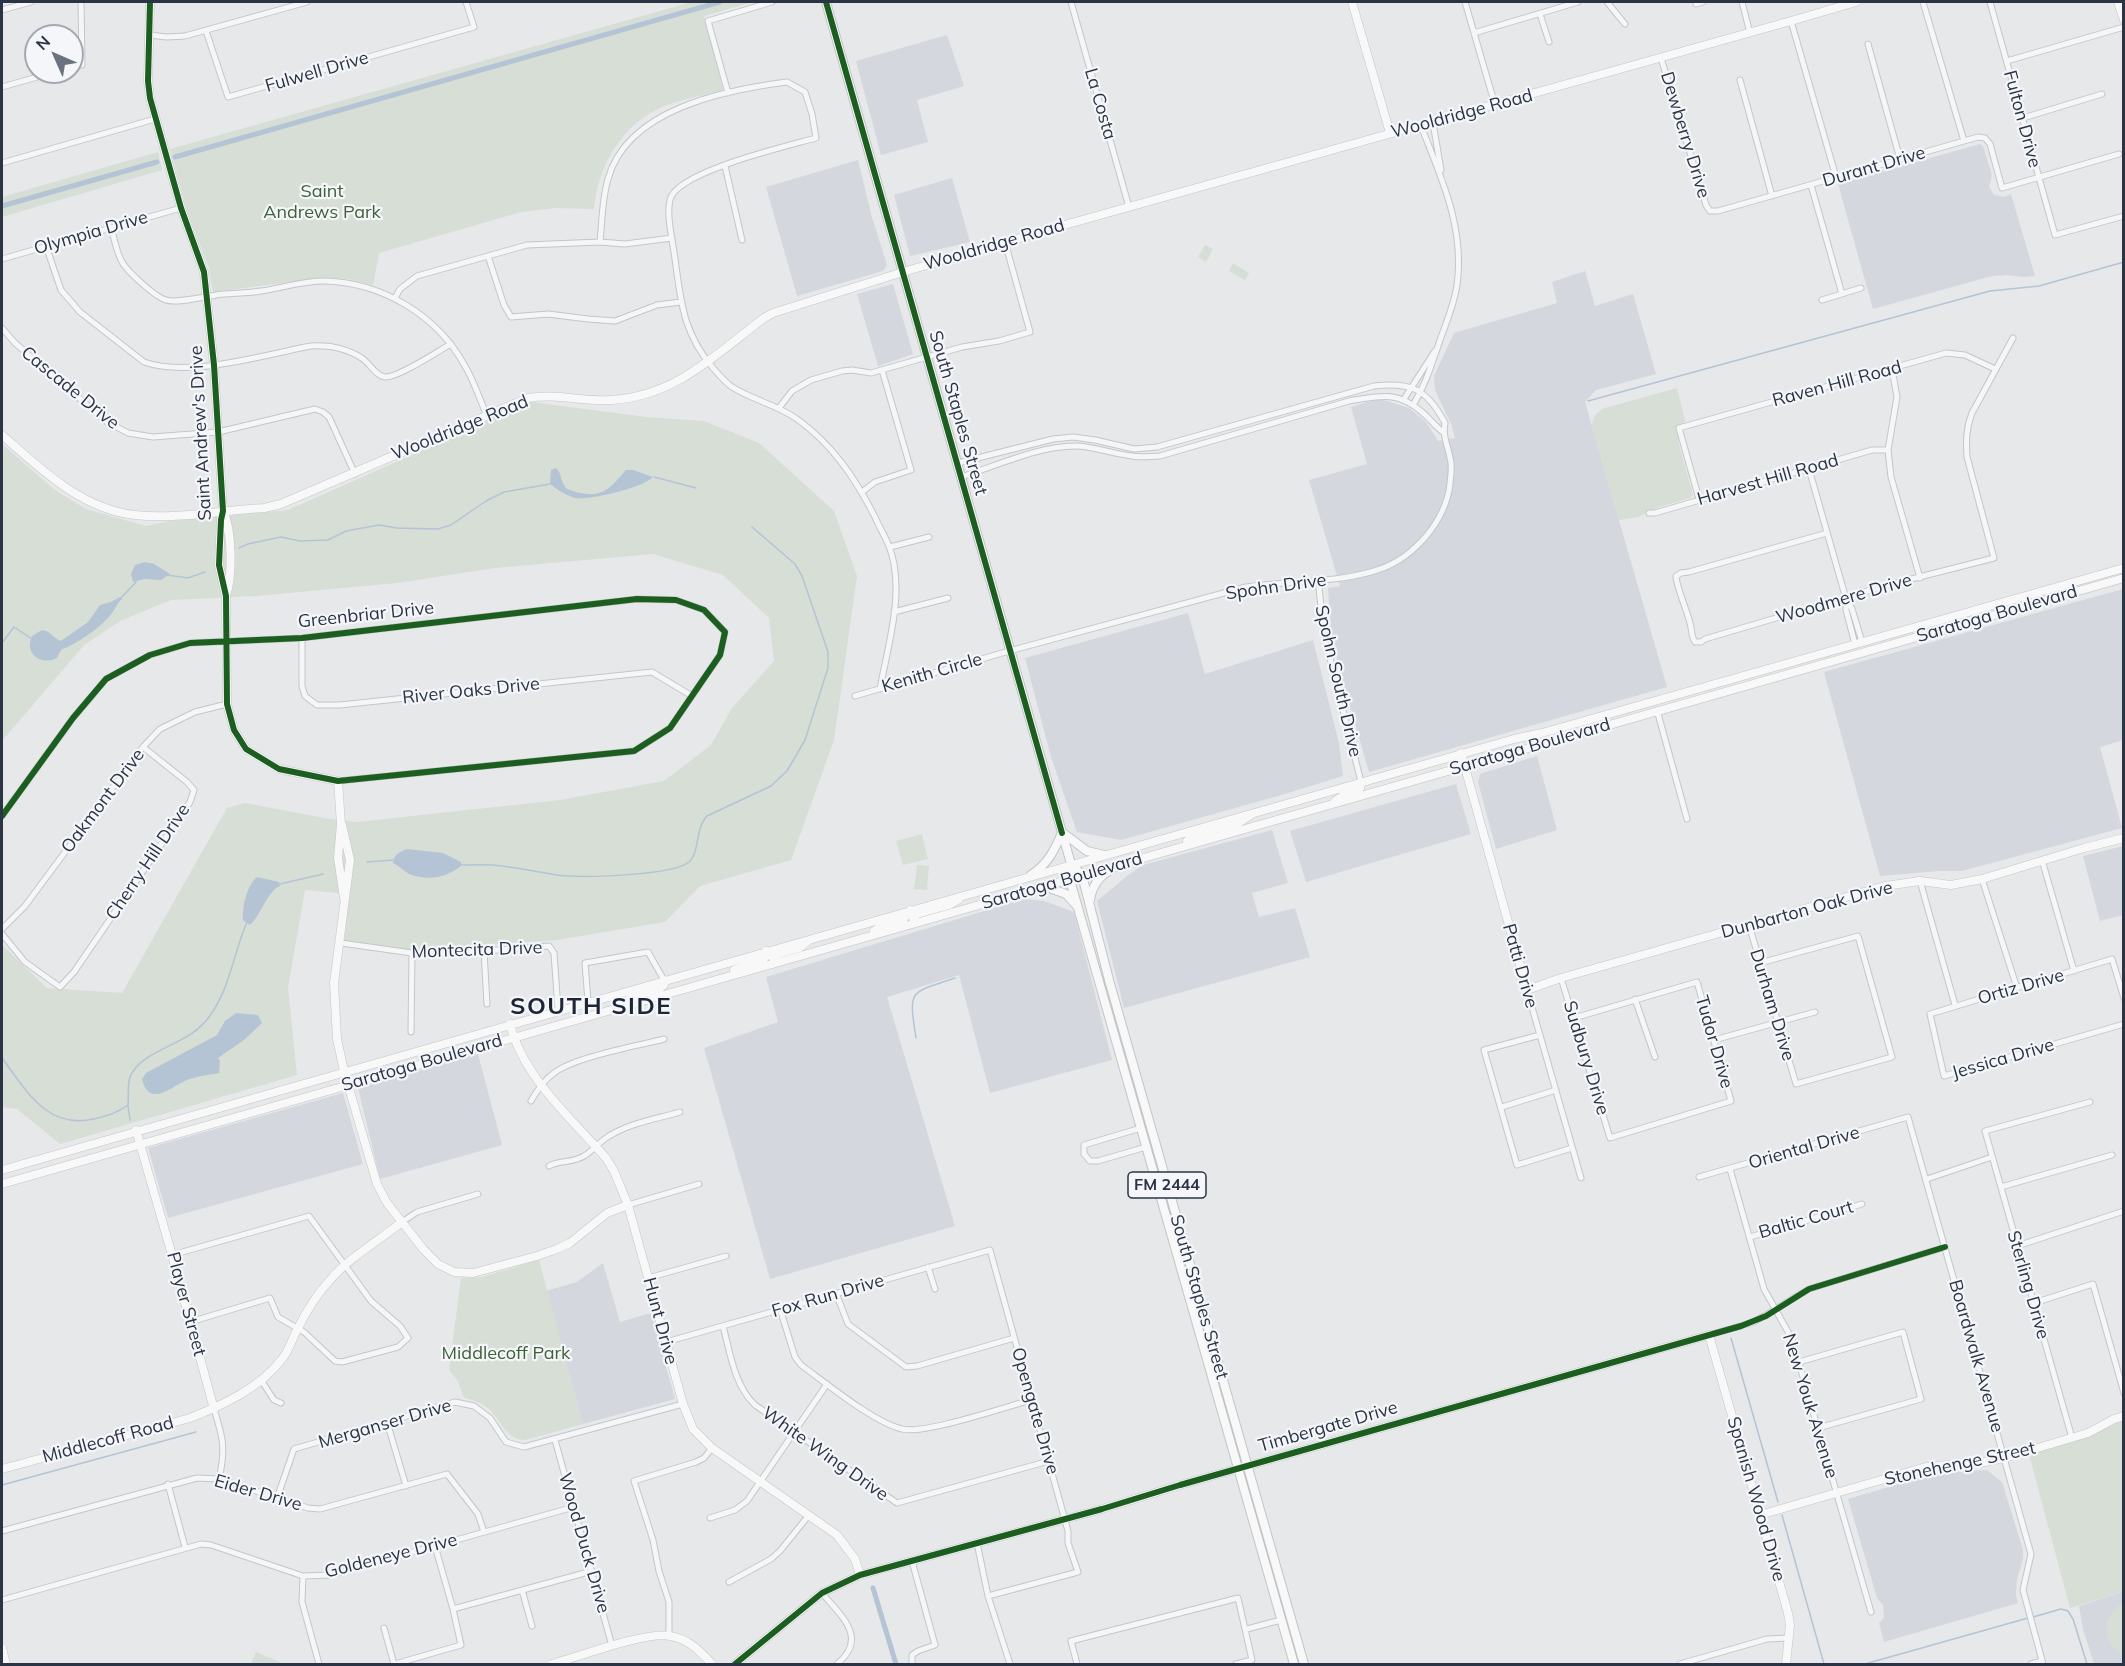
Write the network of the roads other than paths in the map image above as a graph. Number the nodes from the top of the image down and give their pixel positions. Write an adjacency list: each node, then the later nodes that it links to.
1 (31, 2): 20 (street)
2 (81, 2): 24 (street)
3 (150, 2): 30 (street, Saint Andrew's Drive)
4 (308, 2): 27 (street)
5 (466, 2): 27 (street, Fulwell Drive)
6 (772, 2): 38 (street)
7 (826, 2): 68 (main road, South Staples Street)
8 (1071, 2): 56 (street, La Costa)
9 (1352, 2): 45 (street)
10 (1465, 2): 28 (street)
11 (1578, 2): 21 (street)
12 (1606, 2): 25 (street)
13 (1703, 2): 19 (street)
14 (1742, 2): 29 (street)
15 (1856, 2): 23 (street, Wooldridge Road)
16 (1923, 2): 46 (street)
17 (1992, 2): 34 (street, Fulton Drive)
18 (2118, 2): 22 (street)
19 (1696, 4)
20 (2, 10)
21 (1540, 14): 28 (street); 31 (street)
22 (2124, 20)
23 (1791, 21): 29 (street, Wooldridge Road); 52 (street)
24 (81, 24)
25 (1625, 24)
26 (2124, 27): 34 (street)
27 (206, 31): 30 (street)
28 (1474, 33): 40 (street)
29 (1750, 33): 33 (street, Wooldridge Road)
30 (149, 34): 42 (street, Saint Andrew's Drive)
31 (1549, 42)
32 (1868, 44): 48 (street)
33 (1661, 58): 40 (street, Wooldridge Road); 58 (street, Dewberry Drive)
34 (2007, 61): 41 (street, Fulton Drive)
35 (1740, 80): 55 (street)
36 (24, 81): 37 (street)
37 (2, 87)
38 (728, 93): 50 (street); 63 (street)
39 (2102, 94): 41 (street)
40 (1495, 105): 43 (street, Wooldridge Road)
41 (2023, 118): 53 (street, Fulton Drive)
42 (155, 119): 49 (street); 57 (street, Saint Andrew's Drive)
43 (1433, 123): 44 (street, Wooldridge Road); 51 (street)
44 (1421, 126): 45 (street, Wooldridge Road); 51 (street)
45 (1390, 134): 56 (street, Wooldridge Road)
46 (1964, 141): 48 (street, Durant Drive); 53 (street, Durant Drive)
47 (2119, 154): 53 (street)
48 (1900, 159): 52 (street, Durant Drive)
49 (2, 163)
50 (725, 166): 61 (street); 62 (street)
51 (1441, 174): 78 (street)
52 (1836, 177): 54 (street, Durant Drive)
53 (2038, 178): 59 (street, Fulton Drive)
54 (1811, 185): 55 (street, Durant Drive); 70 (street)
55 (1772, 196): 58 (street, Durant Drive)
56 (1128, 207): 64 (street, Wooldridge Road)
57 (181, 208): 60 (street, Olympia Drive); 71 (street, Saint Andrew's Drive)
58 (1710, 211)
59 (2124, 216)
60 (111, 227): 65 (street, Olympia Drive); 71 (street)
61 (672, 238): 63 (street); 74 (street)
62 (742, 240)
63 (600, 242): 66 (street)
64 (1005, 242): 68 (street, Wooldridge Road); 79 (street)
65 (46, 246): 67 (street, Olympia Drive); 81 (street)
66 (488, 256): 72 (street); 74 (street)
67 (2, 259)
68 (903, 272): 79 (main road, South Staples Street); 80 (street, Wooldridge Road)
69 (1861, 288): 70 (street)
70 (1842, 294): 73 (street)
71 (207, 295): 72 (street); 81 (street, Saint Andrew's Drive)
72 (395, 298): 77 (street)
73 (1822, 300)
74 (681, 302): 80 (street)
75 (2, 328): 95 (street, Cascade Drive)
76 (2013, 338): 83 (street)
77 (451, 344): 81 (street); 92 (street)
78 (1437, 347): 85 (street); 86 (street)
79 (926, 358): 84 (street); 105 (main road, South Staples Street)
80 (708, 362): 91 (street); 92 (street, Wooldridge Road)
81 (214, 365): 95 (street, Saint Andrew's Drive)
82 (1892, 369): 83 (street, Raven Hill Road); 103 (street); 110 (street, Raven Hill Road)
83 (1995, 369): 117 (street, Woodmere Drive)
84 (882, 370): 91 (street); 109 (street)
85 (1410, 387): 86 (street); 87 (street); 88 (street)
86 (1421, 392): 90 (street); 96 (street, Spohn Drive)
87 (1347, 393): 89 (street); 93 (street)
88 (1404, 399): 89 (street); 90 (street)
89 (1349, 401): 94 (street)
90 (1413, 405): 96 (street)
91 (779, 408): 109 (street)
92 (487, 416): 107 (street, Wooldridge Road)
93 (1257, 419): 94 (street); 99 (street)
94 (1259, 427): 102 (street)
95 (218, 432): 107 (street, Cascade Drive); 111 (street, Saint Andrew's Drive)
96 (1443, 432): 119 (street, Spohn Drive)
97 (2, 435): 111 (street, Wooldridge Road)
98 (1085, 439): 99 (street); 100 (street); 101 (street)
99 (1178, 442): 102 (street)
100 (1031, 445): 104 (street); 105 (street)
101 (1083, 447): 102 (street); 104 (street)
102 (1180, 450)
103 (1888, 450): 106 (street, Harvest Hill Road); 117 (street)
104 (1033, 453): 108 (street)
105 (957, 463): 108 (main road, South Staples Street)
106 (1809, 469): 110 (street, Harvest Hill Road); 113 (street)
107 (355, 474): 111 (street, Wooldridge Road)
108 (961, 477): 131 (main road, South Staples Street)
109 (862, 492): 115 (street)
110 (1699, 499): 112 (street, Harvest Hill Road)
111 (223, 511): 129 (street, Saint Andrew's Drive)
112 (1649, 513)
113 (1827, 533): 124 (street); 124 (street, Woodmere Drive)
114 (929, 537): 115 (street)
115 (890, 547): 126 (street)
116 (2124, 568): 120 (street, Saratoga Boulevard)
117 (1920, 578): 124 (street, Woodmere Drive)
118 (2124, 578): 122 (street, Saratoga Boulevard)
119 (1318, 579): 131 (street, Spohn Drive); 144 (street, Spohn South Drive)
120 (2076, 582): 121 (street, Saratoga Boulevard); 122 (street)
121 (2050, 589): 125 (street); 127 (street, Saratoga Boulevard)
122 (2059, 597): 125 (street, Saratoga Boulevard)
123 (948, 598): 126 (street)
124 (1846, 599): 130 (street)
125 (2033, 604): 132 (street, Saratoga Boulevard)
126 (894, 612): 134 (street)
127 (1884, 636): 130 (street, Saratoga Boulevard); 132 (street)
128 (302, 638): 129 (street, Greenbriar Drive); 136 (street, River Oaks Drive); 136 (street, Greenbriar Drive)
129 (226, 640): 138 (street, Saint Andrew's Drive); 147 (street, Greenbriar Drive)
130 (1859, 643): 133 (street); 135 (street, Saratoga Boulevard)
131 (1010, 651): 134 (street, Kenith Circle); 150 (main road, South Staples Street)
132 (1868, 651): 133 (street, Saratoga Boulevard)
133 (1841, 658): 139 (street, Saratoga Boulevard)
134 (880, 689): 137 (street, Kenith Circle)
135 (1688, 692): 139 (street); 141 (street, Saratoga Boulevard)
136 (692, 696): 143 (street, Saint Andrew's Drive)
137 (855, 696)
138 (227, 704): 140 (street, Oakmont Drive); 143 (street, Saint Andrew's Drive)
139 (1657, 710): 142 (street, Saratoga Boulevard); 148 (street)
140 (143, 747): 170 (street, Oakmont Drive); 171 (street, Cherry Hill Drive)
141 (1461, 753): 142 (street, Patti Drive); 144 (street, Saratoga Boulevard)
142 (1464, 765): 145 (street, Saratoga Boulevard); 185 (street, Patti Drive)
143 (338, 781): 149 (street)
144 (1361, 782): 145 (street); 146 (street, Saratoga Boulevard)
145 (1328, 805): 152 (street, Saratoga Boulevard)
146 (1257, 810): 152 (street); 153 (street, Saratoga Boulevard)
147 (2, 816)
148 (1687, 819)
149 (341, 824): 164 (street); 164 (street)
150 (1062, 833): 153 (main road); 155 (main road, South Staples Street); 157 (main road)
151 (2124, 838): 154 (street, Dunbarton Oak Drive)
152 (1188, 845): 156 (street, Saratoga Boulevard)
153 (1104, 855): 155 (street, Saratoga Boulevard)
154 (2042, 860): 160 (street, Dunbarton Oak Drive); 180 (street)
155 (1071, 864): 157 (street, Saratoga Boulevard); 158 (main road, South Staples Street / FM 2444); 159 (main road, South Staples Street / FM 2444)
156 (1120, 864): 158 (street, Saratoga Boulevard); 165 (main road)
157 (1031, 875): 163 (street, Saratoga Boulevard)
158 (1082, 875): 159 (street, Saratoga Boulevard); 165 (main road, South Staples Street / FM 2444)
159 (1070, 879): 162 (street, Saratoga Boulevard); 166 (main road, South Staples Street / FM 2444)
160 (1982, 879): 161 (street, Dunbarton Oak Drive); 184 (street)
161 (1920, 881): 169 (street, Dunbarton Oak Drive); 190 (street)
162 (1044, 886): 166 (main road); 168 (street, Saratoga Boulevard)
163 (968, 893): 167 (street, Saratoga Boulevard); 168 (street)
164 (344, 898): 174 (street)
165 (1090, 903): 207 (main road, South Staples Street / FM 2444)
166 (1078, 908): 205 (main road, South Staples Street / FM 2444)
167 (910, 910): 172 (street); 173 (street, Saratoga Boulevard)
168 (915, 923): 172 (street, Saratoga Boulevard)
169 (1749, 926): 179 (street, Durham Drive); 182 (street, Dunbarton Oak Drive)
170 (2, 929)
171 (2, 934)
172 (868, 936): 178 (street, Saratoga Boulevard)
173 (814, 937): 176 (street, Saratoga Boulevard); 178 (street)
174 (341, 943): 177 (street, Montecita Drive); 206 (street)
175 (484, 951): 177 (street, Montecita Drive); 189 (street); 192 (street, Montecita Drive)
176 (766, 951): 181 (street); 183 (street, Saratoga Boulevard)
177 (412, 953): 199 (street)
178 (774, 962): 181 (street, Saratoga Boulevard)
179 (1760, 963): 197 (street, Durham Drive); 197 (street, Durham Drive)
180 (2074, 971): 184 (street, Ortiz Drive); 186 (street, Ortiz Drive)
181 (722, 977): 191 (street, Saratoga Boulevard)
182 (1561, 978): 185 (street, Dunbarton Oak Drive); 195 (street, Sudbury Drive)
183 (664, 980): 188 (street, Saratoga Boulevard); 188 (street); 191 (street)
184 (2017, 988): 190 (street, Ortiz Drive)
185 (1527, 990): 200 (street, Patti Drive)
186 (2124, 998)
187 (1635, 999): 195 (street); 203 (street, Tudor Drive); 204 (street)
188 (588, 1001): 192 (street, Saratoga Boulevard)
189 (487, 1004)
190 (1955, 1005): 194 (street, Ortiz Drive)
191 (616, 1007): 201 (street, Saratoga Boulevard)
192 (558, 1010): 196 (street, Saratoga Boulevard)
193 (1815, 1012): 197 (street)
194 (1930, 1014): 198 (street, Jessica Drive)
195 (1574, 1018): 212 (street, Sudbury Drive)
196 (510, 1024): 201 (street, Hunt Drive); 206 (street, Saratoga Boulevard)
197 (1778, 1024): 203 (street)
198 (2124, 1024)
199 (411, 1032)
200 (1540, 1035): 210 (street, Patti Drive); 214 (street)
201 (513, 1037): 208 (street, Saratoga Boulevard); 209 (street, Hunt Drive)
202 (664, 1039): 209 (street)
203 (1714, 1040): 212 (street, Tudor Drive)
204 (1655, 1058)
205 (1124, 1066): 207 (main road); 217 (main road, South Staples Street / FM 2444)
206 (344, 1071): 208 (street); 218 (street, Saratoga Boulevard)
207 (1137, 1078): 236 (main road, South Staples Street / FM 2444)
208 (348, 1084): 219 (street, Saratoga Boulevard); 241 (street)
209 (541, 1084): 211 (street); 220 (street, Hunt Drive)
210 (1556, 1090): 214 (street); 222 (street, Patti Drive)
211 (531, 1101)
212 (1731, 1101)
213 (2090, 1101): 224 (street, Sterling Drive)
214 (1502, 1107): 222 (street)
215 (680, 1112): 220 (street)
216 (1908, 1118): 226 (street, Oriental Drive); 230 (street, Boardwalk Avenue)
217 (1141, 1128): 221 (main road, South Staples Street / FM 2444); 221 (street)
218 (136, 1130): 219 (street, Player Street); 227 (street, Saratoga Boulevard)
219 (140, 1143): 231 (street, Saratoga Boulevard); 247 (street, Player Street)
220 (596, 1146): 225 (street); 238 (street, Hunt Drive)
221 (1146, 1146): 233 (main road, South Staples Street / FM 2444)
222 (1572, 1148): 228 (street, Patti Drive)
223 (2112, 1155): 234 (street)
224 (1992, 1157): 230 (street); 234 (street, Sterling Drive)
225 (549, 1166)
226 (1731, 1169): 229 (street, Oriental Drive); 243 (street, New Youk Avenue)
227 (2, 1170)
228 (1581, 1178)
229 (1699, 1178)
230 (1927, 1179): 245 (street, Boardwalk Avenue)
231 (2, 1184)
232 (699, 1184): 238 (street)
233 (1158, 1187): 236 (main road); 239 (main road, South Staples Street / FM 2444)
234 (2001, 1187): 244 (street, Sterling Drive)
235 (478, 1194): 241 (street)
236 (1172, 1202): 242 (main road, South Staples Street / FM 2444)
237 (1862, 1204): 243 (street, Baltic Court)
238 (628, 1205): 241 (street); 251 (street, Hunt Drive)
239 (1164, 1210): 242 (main road); 282 (main road, South Staples Street / FM 2444)
240 (2124, 1212): 244 (street)
241 (402, 1222): 249 (street, Middlecoff Road)
242 (1179, 1226): 280 (main road, South Staples Street / FM 2444)
243 (1750, 1237): 256 (street, New Youk Avenue)
244 (2017, 1246): 254 (street, Sterling Drive)
245 (1945, 1247): 256 (street, Timbergate Drive); 278 (street, Boardwalk Avenue)
246 (990, 1250): 250 (street, Fox Run Drive); 261 (street, Opengate Drive)
247 (172, 1255): 249 (street); 257 (street, Player Street)
248 (726, 1256): 251 (street)
249 (345, 1265): 259 (street, Middlecoff Road); 259 (street)
250 (928, 1267): 252 (street); 253 (street, Fox Run Drive)
251 (648, 1278): 262 (street, Hunt Drive)
252 (935, 1289)
253 (836, 1293): 255 (street, Fox Run Drive); 261 (street)
254 (2034, 1303): 266 (street); 275 (street, Sterling Drive)
255 (780, 1309): 258 (street, Fox Run Drive); 265 (street)
256 (1776, 1310): 260 (street, Timbergate Drive); 263 (street, New Youk Avenue)
257 (190, 1322): 259 (street); 270 (street, Player Street)
258 (723, 1326): 262 (street, Fox Run Drive); 274 (street, White Wing Drive)
259 (297, 1329): 264 (street, Middlecoff Road)
260 (1709, 1335): 280 (street, Timbergate Drive); 291 (street, Spanish Wood Drive)
261 (1014, 1338): 267 (street, Opengate Drive)
262 (666, 1342): 269 (street, Hunt Drive)
263 (1799, 1362): 273 (street, New Youk Avenue); 273 (street)
264 (261, 1380): 268 (street); 270 (street, Middlecoff Road)
265 (827, 1384): 267 (street); 274 (street)
266 (2124, 1393)
267 (1031, 1400): 279 (street, Opengate Drive)
268 (281, 1403)
269 (683, 1404): 276 (street, Merganser Drive); 277 (street, Hunt Drive)
270 (214, 1409): 281 (street, Middlecoff Road); 283 (street, Player Street)
271 (2124, 1416): 275 (street, Stonehenge Street)
272 (387, 1422): 276 (street, Merganser Drive); 286 (street); 288 (street, Merganser Drive)
273 (1818, 1428): 287 (street, New Youk Avenue)
274 (794, 1432): 279 (street, White Wing Drive); 284 (street)
275 (2072, 1438): 278 (street, Stonehenge Street)
276 (555, 1440): 289 (street, Wood Duck Drive)
277 (712, 1448): 284 (street, Hunt Drive); 316 (street)
278 (2004, 1458): 287 (street, Stonehenge Street); 322 (street, Boardwalk Avenue)
279 (1049, 1461): 293 (street, Opengate Drive)
280 (1247, 1466): 282 (street, Timbergate Drive); 310 (main road, South Staples Street / FM 2444)
281 (2, 1469)
282 (1238, 1469): 293 (street, Timbergate Drive); 306 (main road, South Staples Street / FM 2444)
283 (219, 1479): 285 (street, Eider Drive); 288 (street, Eider Drive)
284 (760, 1482): 290 (street, Hunt Drive); 292 (street)
285 (168, 1484): 294 (street, Eider Drive); 298 (street)
286 (406, 1486): 288 (street, Eider Drive); 295 (street, Eider Drive)
287 (1837, 1492): 291 (street, Stonehenge Street); 311 (street, New Youk Avenue)
288 (277, 1498)
289 (574, 1507): 295 (street, Goldeneye Drive); 300 (street, Wood Duck Drive)
290 (809, 1515): 301 (street, Hunt Drive); 303 (street)
291 (1760, 1515): 317 (street, Spanish Wood Drive)
292 (710, 1518)
293 (1065, 1518): 296 (street, Timbergate Drive); 307 (street, Opengate Drive)
294 (2, 1532)
295 (484, 1532): 297 (street, Goldeneye Drive)
296 (977, 1543): 299 (street, Timbergate Drive); 307 (street)
297 (435, 1546): 302 (street, Goldeneye Drive); 309 (street)
298 (185, 1547): 302 (street, Goldeneye Drive); 308 (street, Goldeneye Drive)
299 (912, 1561): 301 (street, Timbergate Drive); 331 (street)
300 (592, 1571): 304 (street); 319 (street, Wood Duck Drive)
301 (860, 1575): 305 (street, Timbergate Drive)
302 (303, 1576): 324 (street)
303 (729, 1582)
304 (522, 1590): 309 (street); 313 (street)
305 (822, 1593): 321 (street); 328 (street, Timbergate Drive)
306 (1274, 1595): 310 (main road); 312 (main road, South Staples Street / FM 2444)
307 (988, 1596): 332 (street)
308 (2, 1600)
309 (453, 1609): 325 (street)
310 (1289, 1612): 318 (main road, South Staples Street / FM 2444)
311 (1871, 1612)
312 (1281, 1620): 315 (street); 318 (main road); 335 (main road, South Staples Street / FM 2444)
313 (532, 1626)
314 (384, 1628): 325 (street)
315 (1247, 1629): 333 (street); 334 (street)
316 (669, 1635): 319 (street); 327 (street)
317 (1789, 1638): 337 (street); 338 (street, Spanish Wood Drive)
318 (1297, 1639): 336 (main road, South Staples Street / FM 2444)
319 (612, 1646): 326 (street)
320 (2, 1648): 323 (street)
321 (846, 1658): 329 (street); 330 (street)
322 (2043, 1663): 339 (street)
323 (6, 1665)
324 (319, 1665)
325 (395, 1665)
326 (552, 1665)
327 (712, 1665)
328 (735, 1665)
329 (837, 1665)
330 (850, 1665)
331 (912, 1665)
332 (1010, 1665)
333 (1077, 1665)
334 (1236, 1665)
335 (1294, 1665)
336 (1304, 1665)
337 (1680, 1665)
338 (1786, 1665)
339 (2031, 1665)

